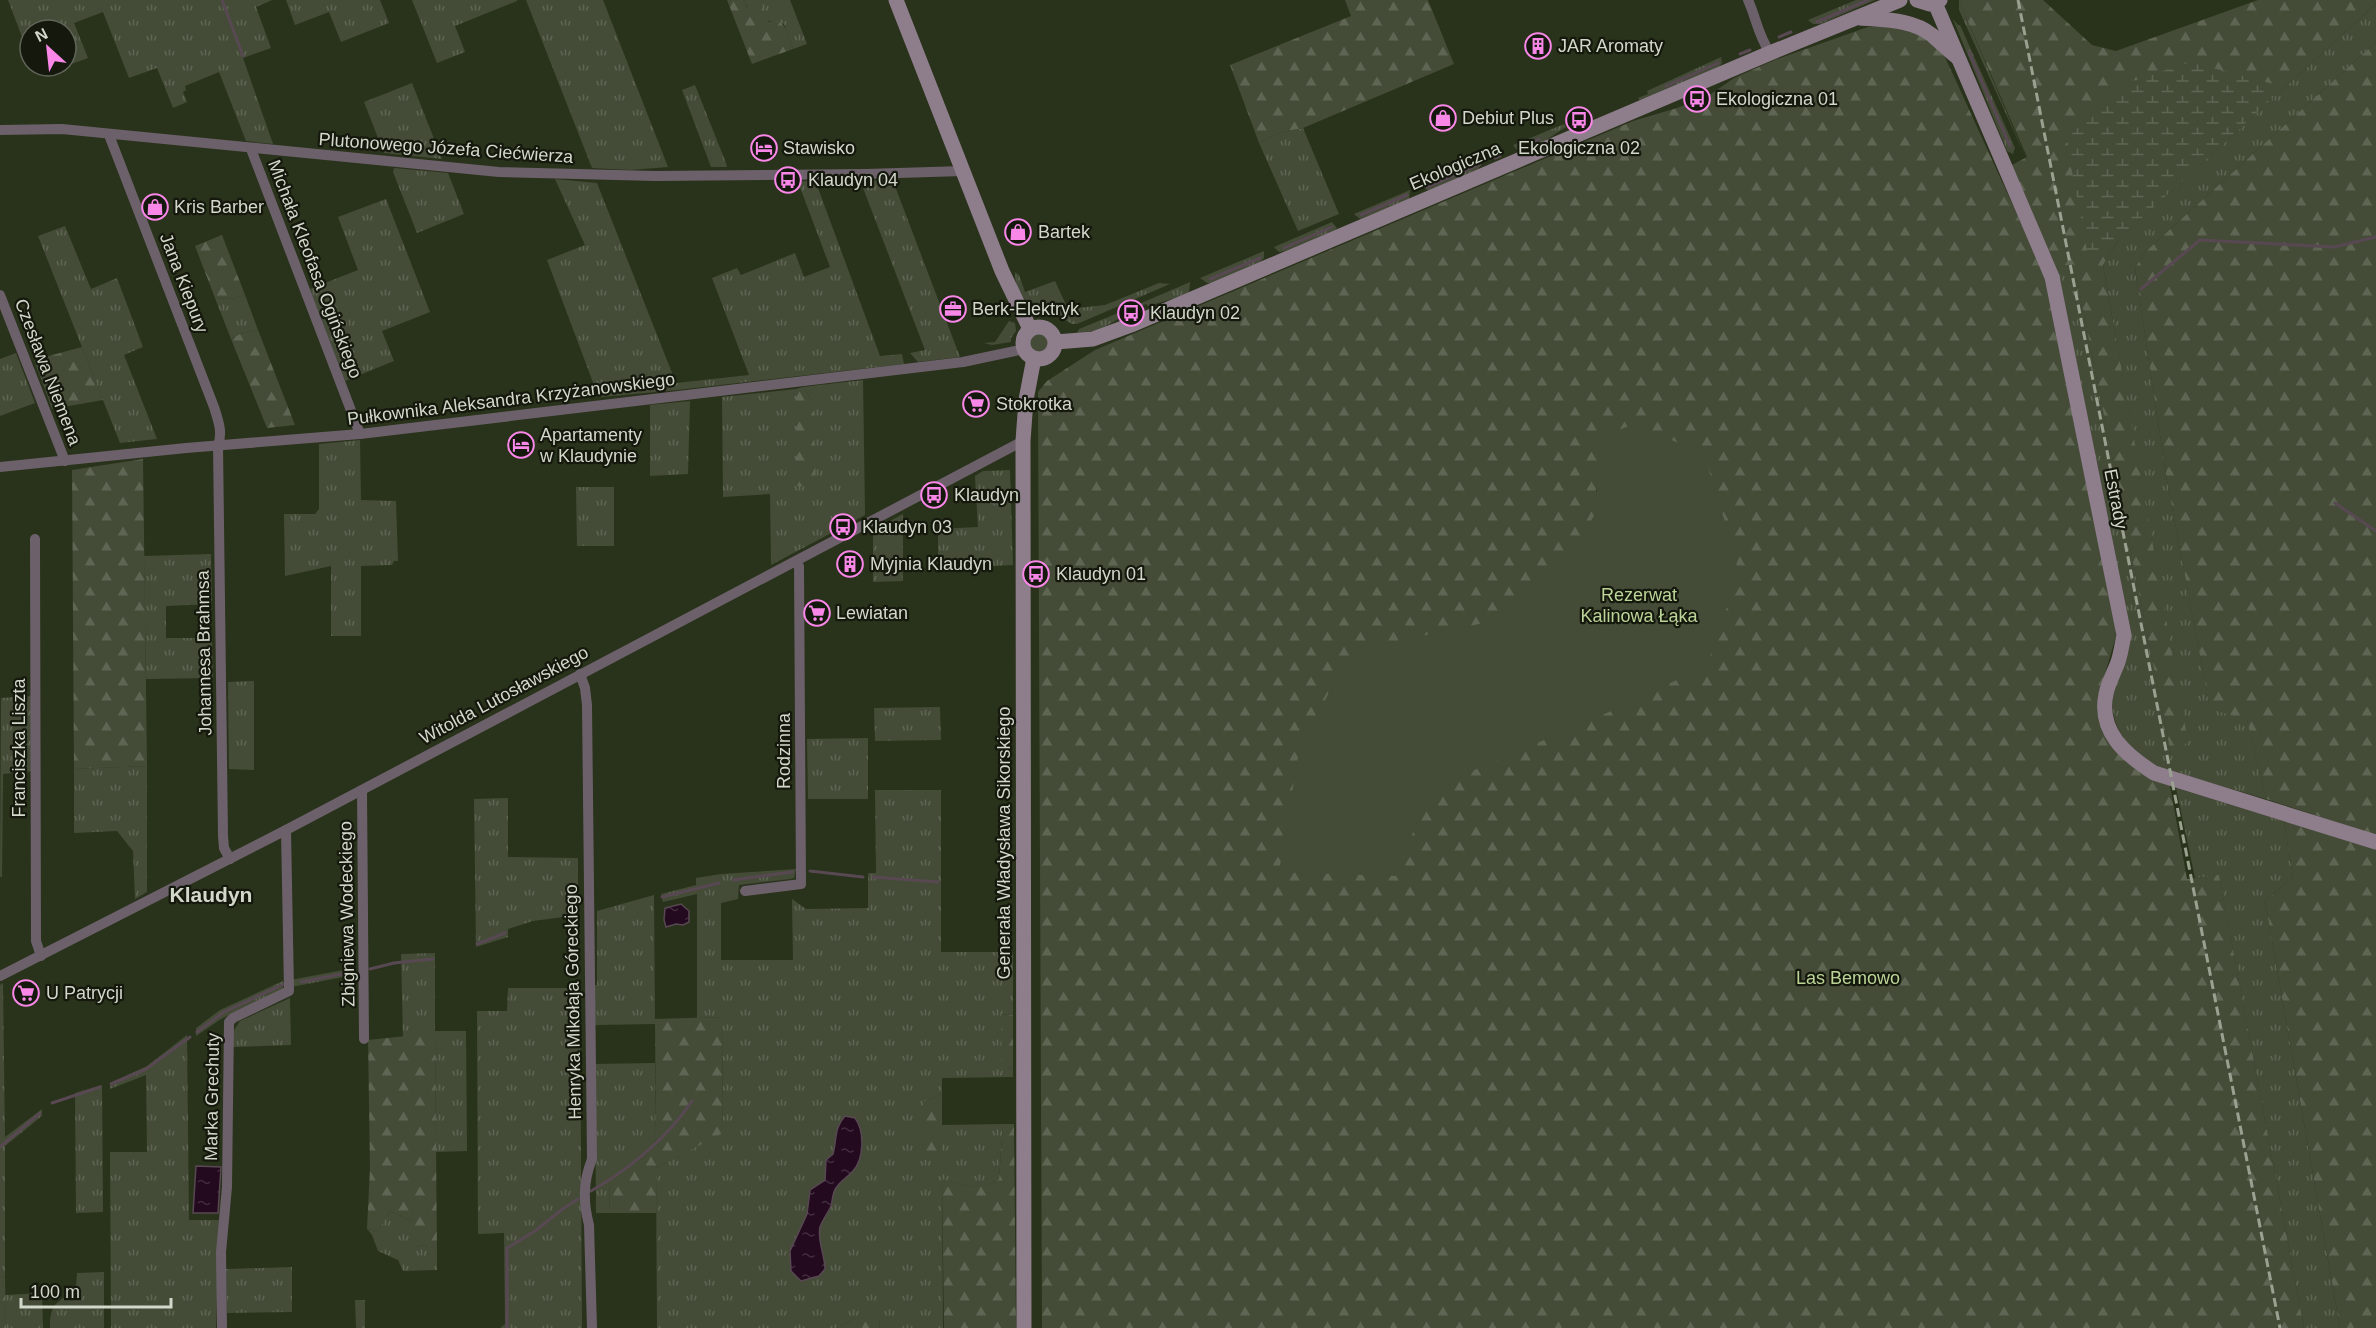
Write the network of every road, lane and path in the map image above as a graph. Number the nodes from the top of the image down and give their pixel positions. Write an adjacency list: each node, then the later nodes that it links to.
1 (896, 0): 12 (main road)
2 (1748, 0): 7 (street)
3 (1900, 0): 6 (main road, Ekologiczna)
4 (1917, 0): 5 (main road)
5 (1937, 2): 8 (main road, Estrady)
6 (1857, 18): 7 (main road, Ekologiczna); 8 (main road)
7 (1770, 52): 15 (main road, Ekologiczna)
8 (1959, 59): 27 (main road, Estrady)
9 (0, 130): 10 (street, Plutonowego Józefa Ciećwierza)
10 (109, 135): 11 (street, Plutonowego Józefa Ciećwierza); 19 (street, Jana Kiepury)
11 (251, 149): 12 (street, Plutonowego Józefa Ciećwierza); 17 (street, Michała Kleofasa Ogińskiego)
12 (963, 171): 14 (main road)
13 (0, 295): 20 (street, Czesława Niemena)
14 (1030, 329): 15 (main road); 16 (main road)
15 (1056, 342): 16 (main road)
16 (1029, 354): 17 (street, Pułkownika Aleksandra Krzyżanowskiego); 18 (main road, Generała Władysława Sikorskiego)
17 (360, 434): 19 (street, Pułkownika Aleksandra Krzyżanowskiego)
18 (1023, 441): 23 (street, Witolda Lutosławskiego); 35 (main road, Generała Władysława Sikorskiego)
19 (218, 445): 20 (street, Pułkownika Aleksandra Krzyżanowskiego); 28 (street, Johannesa Brahmsa)
20 (65, 461): 21 (street, Pułkownika Aleksandra Krzyżanowskiego)
21 (0, 468)
22 (35, 538): 30 (street, Franciszka Liszta)
23 (796, 561): 24 (street, Witolda Lutosławskiego); 29 (street, Rodzinna)
24 (580, 675): 25 (street, Witolda Lutosławskiego); 34 (street, Henryka Mikołaja Góreckiego)
25 (362, 790): 26 (street, Witolda Lutosławskiego); 32 (street, Zbigniewa Wodeckiego)
26 (286, 830): 28 (street, Witolda Lutosławskiego); 33 (street, Marka Grechuty)
27 (2376, 842)
28 (230, 859): 30 (street, Witolda Lutosławskiego)
29 (745, 891)
30 (40, 956): 31 (street, Witolda Lutosławskiego)
31 (0, 976)
32 (364, 1039)
33 (222, 1328)
34 (592, 1328)
35 (1024, 1328)

